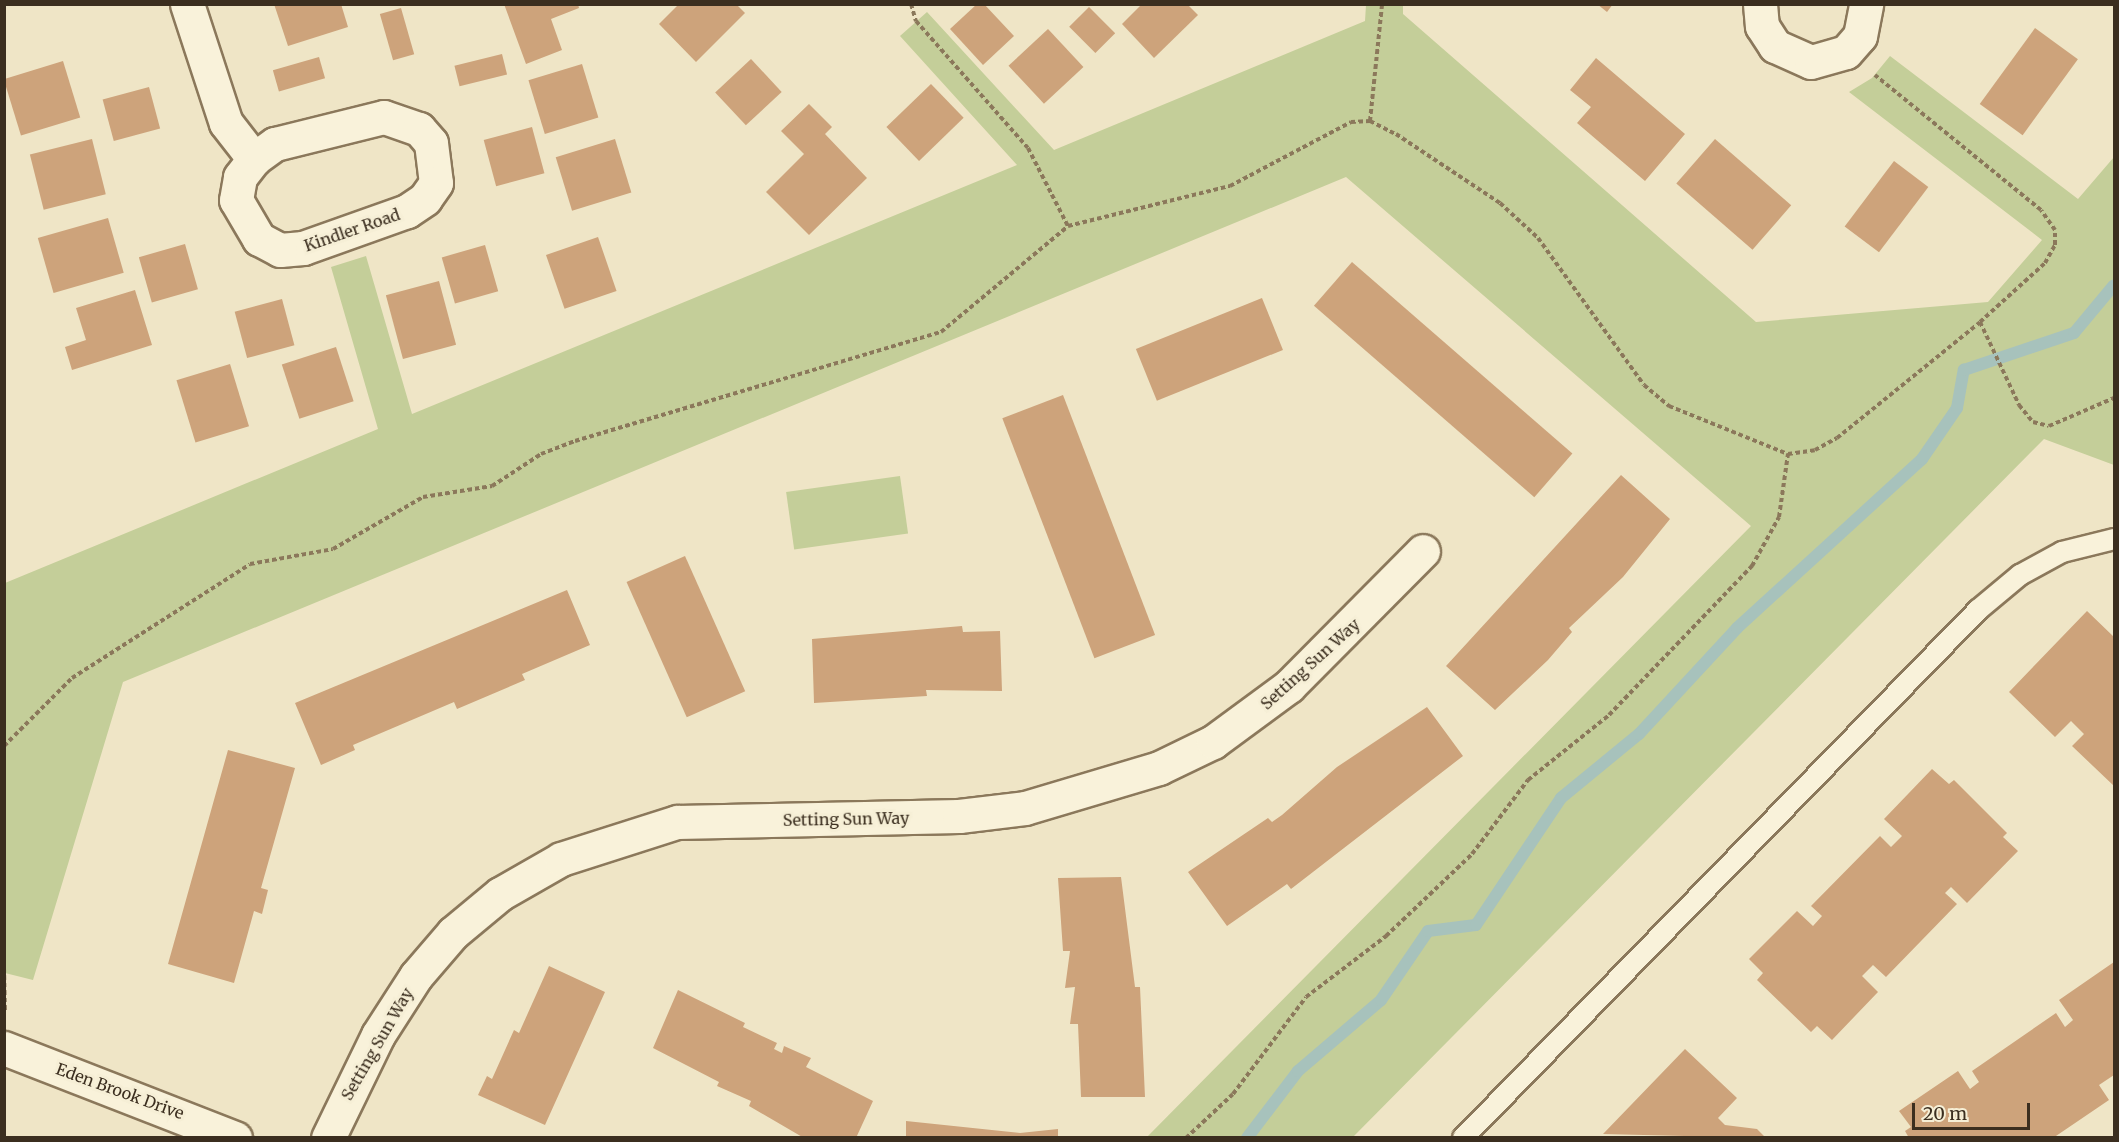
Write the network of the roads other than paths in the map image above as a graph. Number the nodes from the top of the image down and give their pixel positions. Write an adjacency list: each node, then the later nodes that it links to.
1 (187, 4): 4 (street)
2 (1760, 4): 3 (street)
3 (1866, 4)
4 (254, 159): 4 (street, Kindler Road)
5 (2115, 539): 10 (lane)
6 (1423, 551): 9 (street, Setting Sun Way)
7 (4, 1048): 8 (street, Eden Brook Drive)
8 (235, 1137)
9 (328, 1137)
10 (1463, 1137)

